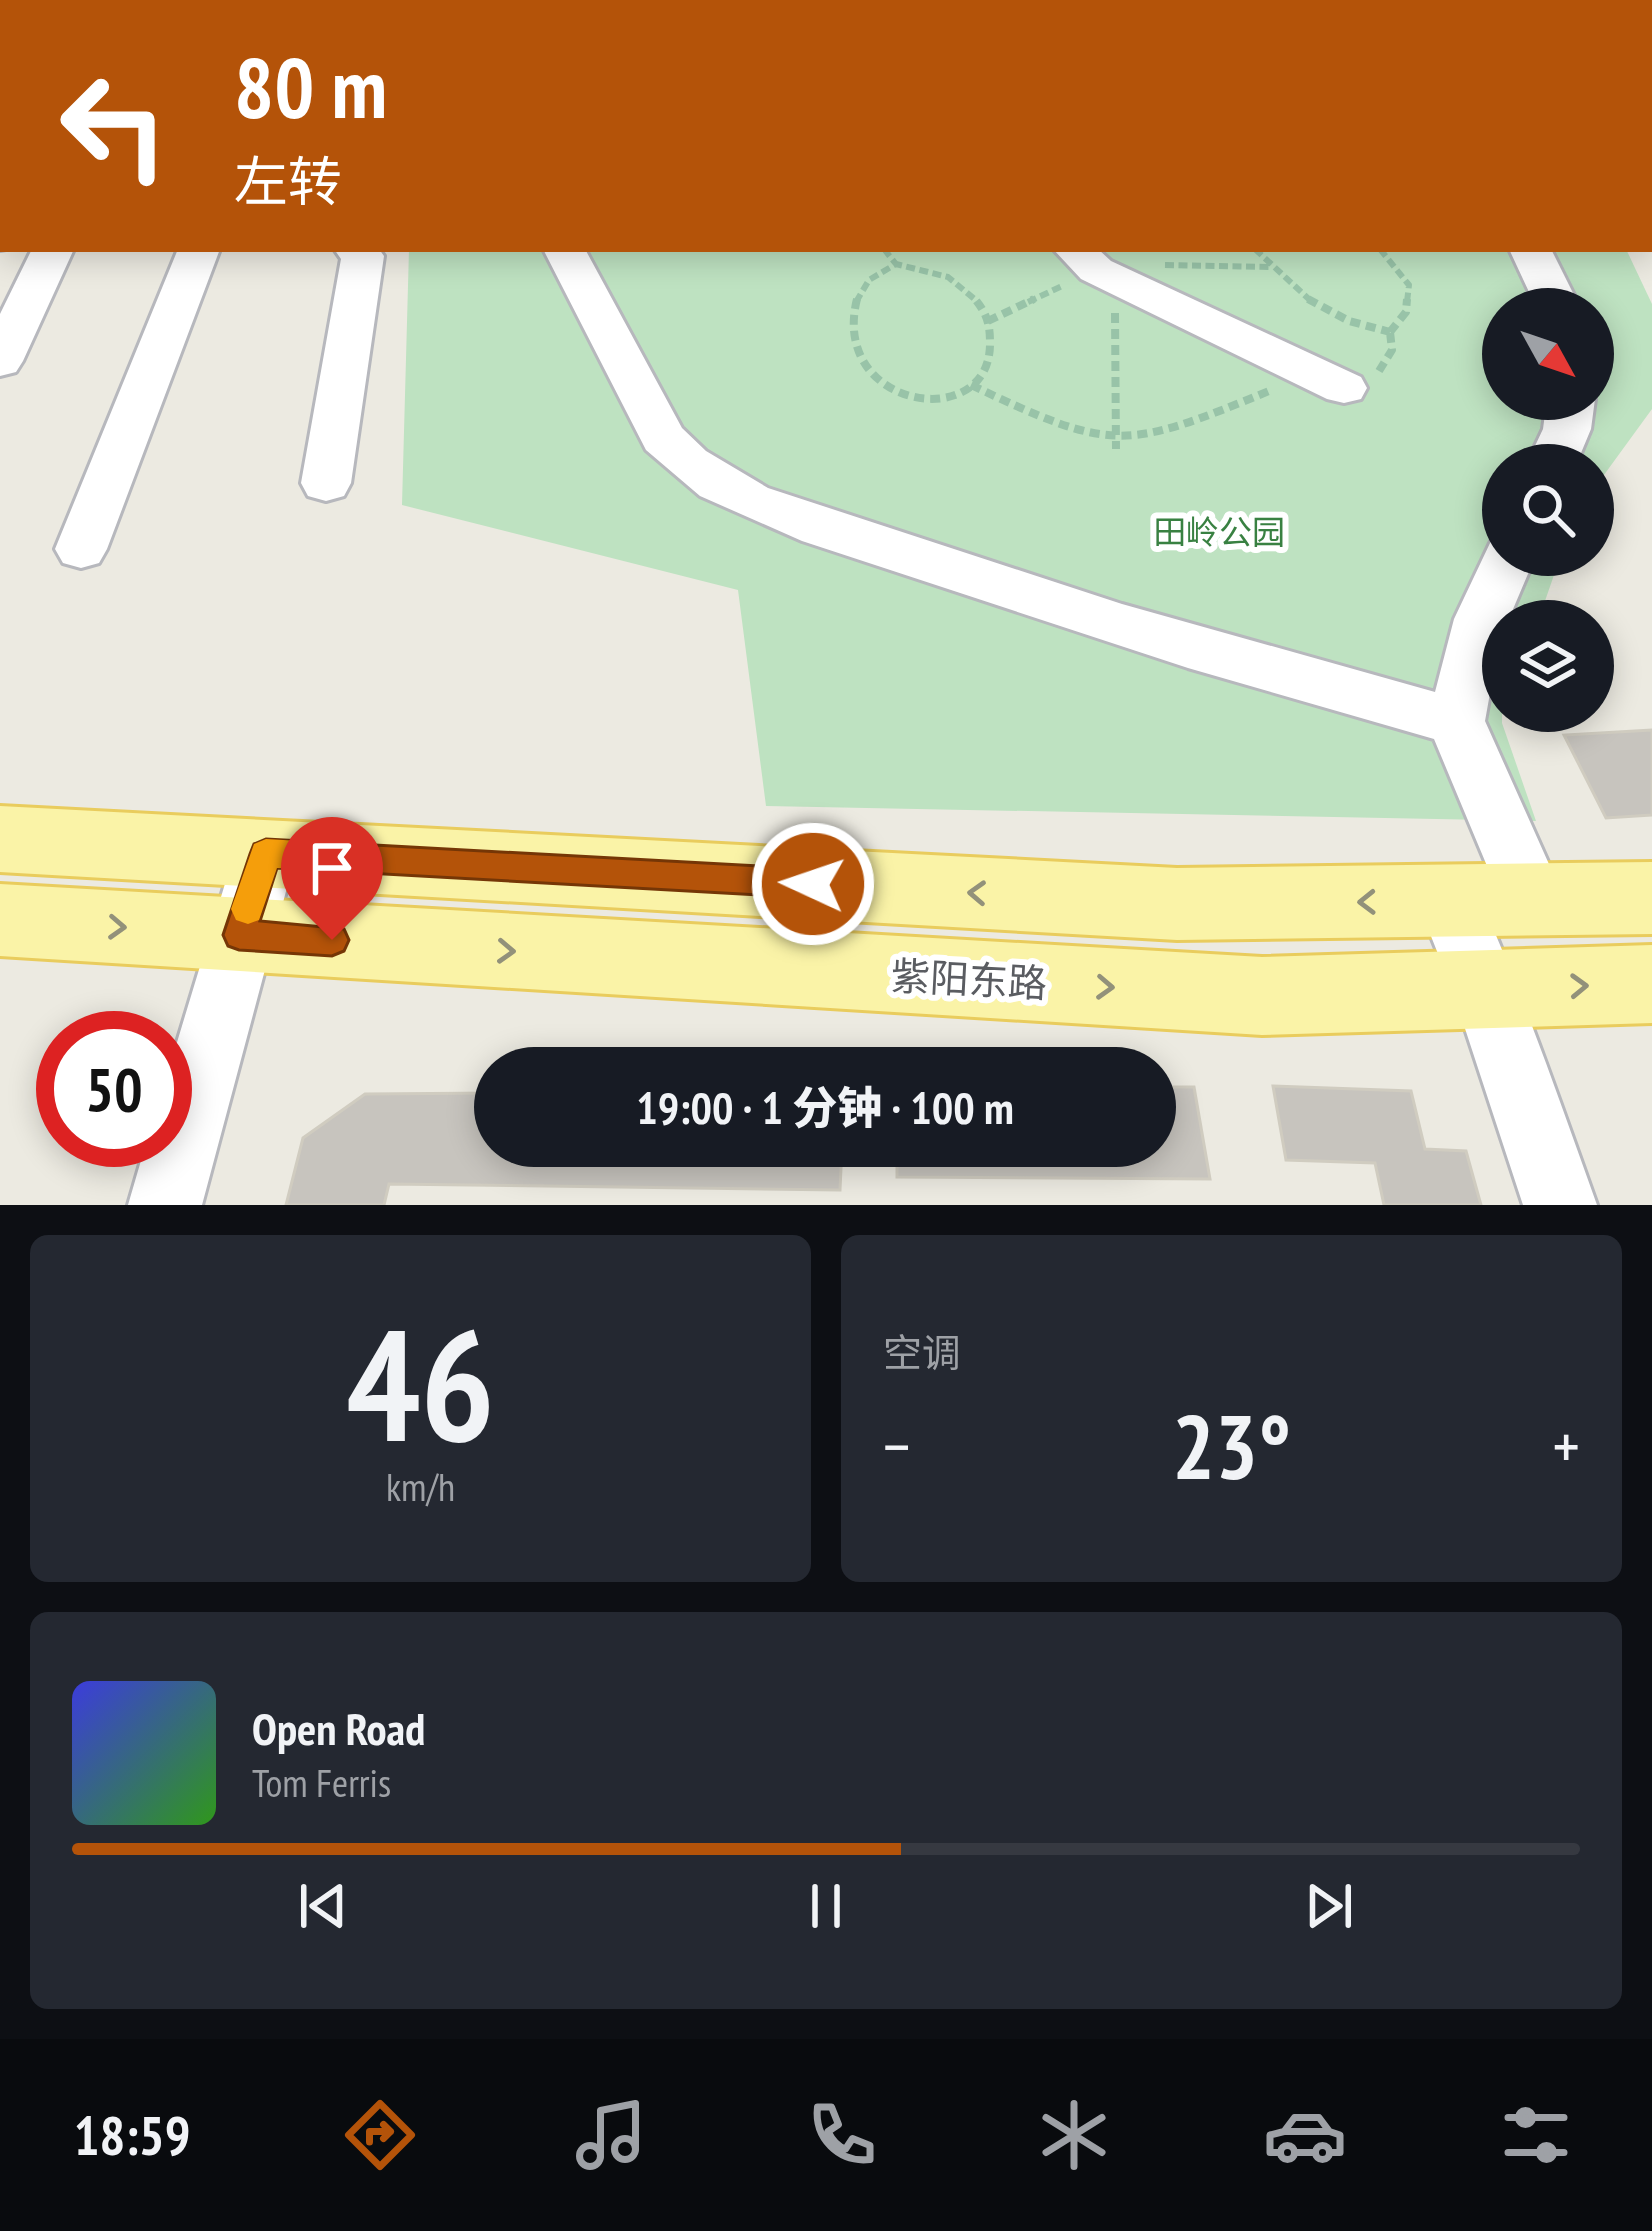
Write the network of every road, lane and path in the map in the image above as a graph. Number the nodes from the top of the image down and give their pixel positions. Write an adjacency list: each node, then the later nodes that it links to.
1 (52, 252): 15 (street)
2 (199, 252): 21 (street)
3 (358, 252): 20 (street)
4 (566, 252): 23 (street)
5 (886, 252): 9 (path)
6 (1257, 252): 11 (path)
7 (1382, 252): 14 (path)
8 (1531, 252): 12 (street)
9 (896, 264): 13 (path); 16 (path)
10 (1095, 266): 11 (path); 13 (path); 17 (street); 18 (path)
11 (1269, 267): 14 (path)
12 (1548, 288)
13 (988, 321): 16 (path)
14 (1390, 332): 17 (path)
15 (0, 361)
16 (971, 385): 18 (path)
17 (1344, 388): 18 (path)
18 (1116, 439): 19 (path)
19 (1117, 449)
20 (326, 483)
21 (81, 549)
22 (1500, 576): 23 (street)
23 (1456, 721): 27 (street)
24 (0, 839): 25 (main road)
25 (266, 854): 28 (main road, one-way to 25); 30 (street)
26 (1652, 898): 27 (main road)
27 (1533, 900): 28 (main road)
28 (1449, 901): 32 (street)
29 (0, 920): 30 (main road, 紫阳东路, one-way to 30)
30 (239, 935): 32 (main road, 紫阳东路, one-way to 32); 33 (street)
31 (1652, 984): 32 (main road, 紫阳东路, one-way to 31)
32 (1486, 989): 34 (street)
33 (165, 1205)
34 (1560, 1205)

